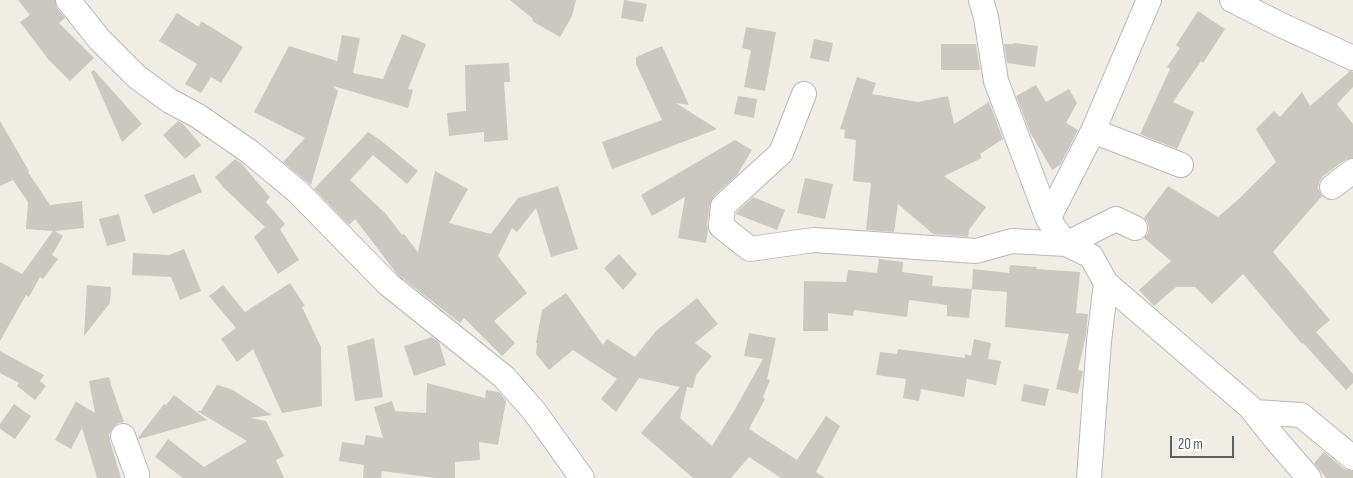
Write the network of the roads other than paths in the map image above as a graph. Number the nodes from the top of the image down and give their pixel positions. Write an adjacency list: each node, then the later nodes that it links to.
1 (68, 0): 19 (street)
2 (981, 0): 11 (street)
3 (1149, 0): 7 (street)
4 (1235, 1): 5 (street)
5 (1353, 58)
6 (804, 94): 13 (street)
7 (1093, 131): 8 (street); 11 (street)
8 (1181, 165)
9 (1353, 171): 10 (street)
10 (1332, 187)
11 (1048, 219): 13 (street)
12 (1135, 228): 13 (street)
13 (1066, 244): 14 (street)
14 (1106, 282): 15 (street); 20 (street)
15 (1254, 412): 17 (street); 21 (street)
16 (123, 436): 18 (street)
17 (1353, 458)
18 (137, 478)
19 (582, 478)
20 (1089, 478)
21 (1309, 478)

